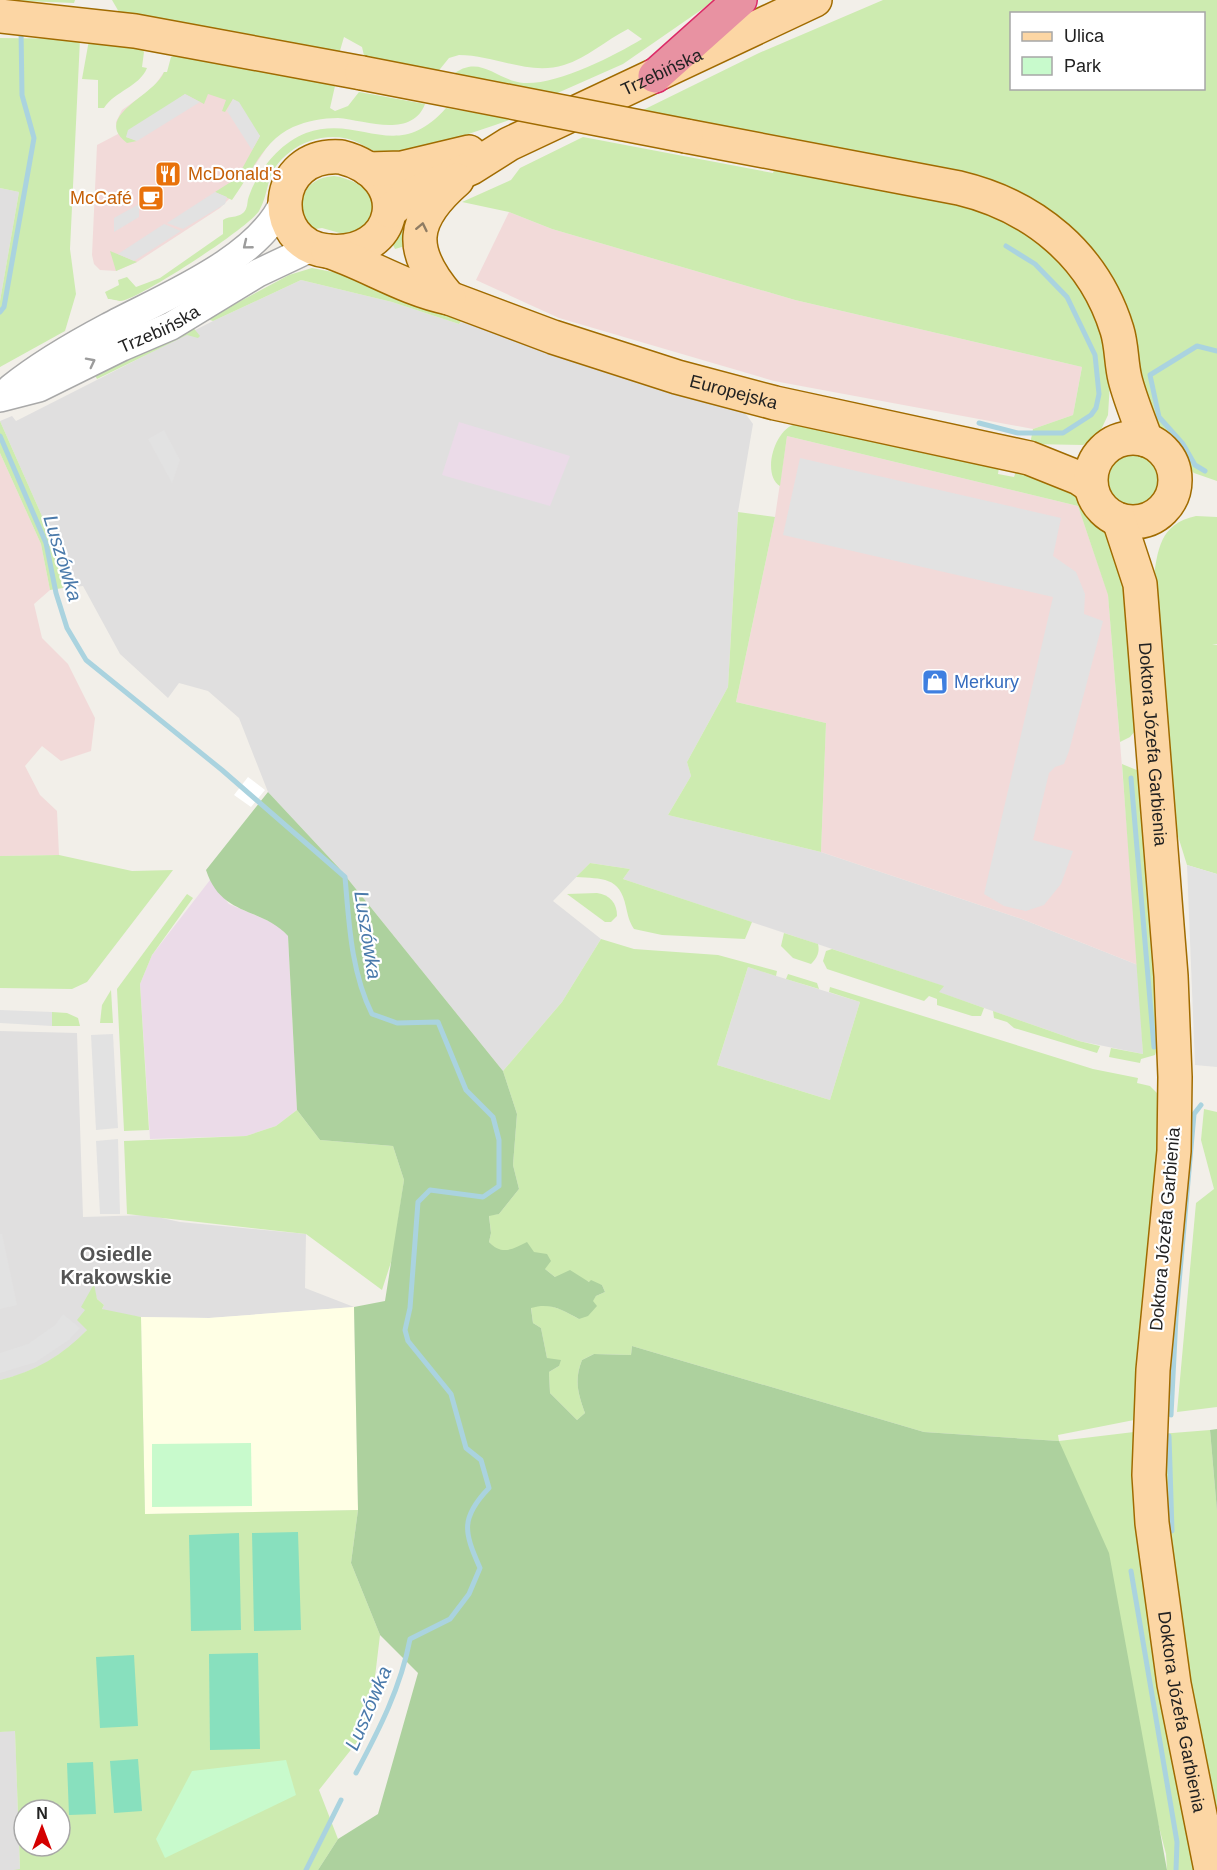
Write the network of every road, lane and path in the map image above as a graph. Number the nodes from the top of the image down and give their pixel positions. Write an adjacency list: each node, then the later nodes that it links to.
1 (740, 0): 4 (highway)
2 (815, 0): 4 (main road, Trzebińska)
3 (0, 16): 13 (main road, bridge)
4 (654, 76): 5 (main road, Trzebińska)
5 (509, 144): 6 (main road, Trzebińska); 7 (main road, Trzebińska)
6 (471, 168): 9 (main road, Trzebińska); 11 (main road, one-way to 6)
7 (368, 169): 8 (main road); 9 (main road)
8 (284, 201): 10 (main road); 12 (street, Trzebińska, one-way to 12)
9 (384, 223): 10 (main road); 11 (main road, Europejska)
10 (320, 249): 11 (main road, Europejska); 12 (street, Trzebińska, one-way to 10)
11 (448, 298): 13 (main road, Europejska)
12 (0, 398)
13 (1112, 456): 14 (main road); 14 (main road)
14 (1135, 518): 15 (main road, Doktora Józefa Garbienia)
15 (1210, 1870)

